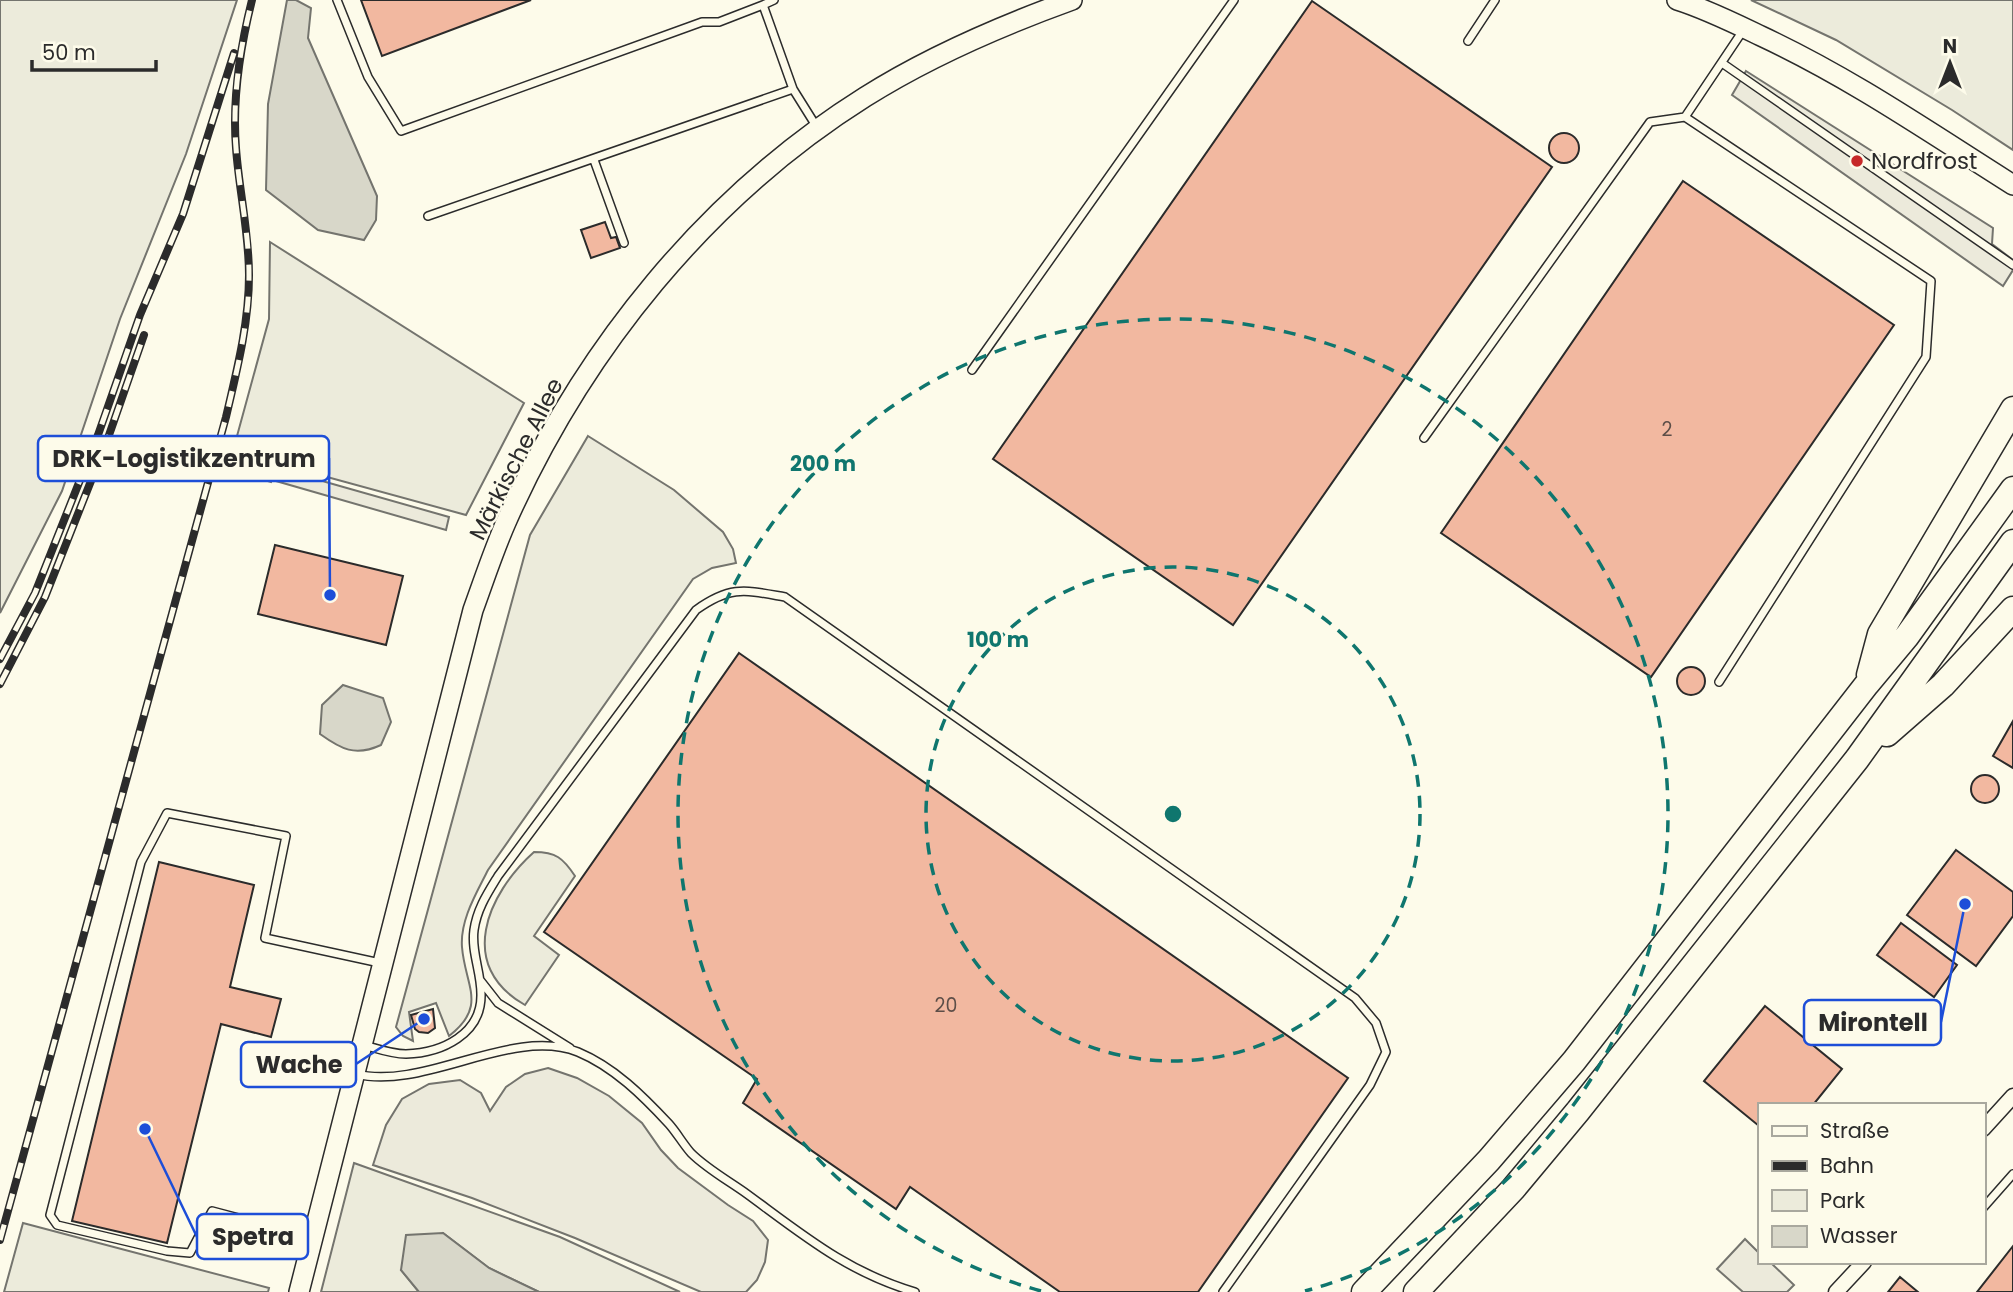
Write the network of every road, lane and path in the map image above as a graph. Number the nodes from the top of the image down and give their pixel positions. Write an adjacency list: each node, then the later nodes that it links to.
1 (337, 0): 7 (lane)
2 (774, 0): 7 (lane)
3 (1072, 0): 13 (street, Märkische Allee)
4 (1234, 0): 19 (lane)
5 (1495, 0): 9 (lane)
6 (1677, 0): 8 (street)
7 (762, 5): 11 (lane)
8 (1745, 28): 10 (lane); 15 (street)
9 (1468, 40)
10 (1722, 62): 12 (lane); 18 (lane)
11 (793, 89): 13 (lane); 14 (lane)
12 (1685, 117): 21 (lane); 25 (lane)
13 (819, 130): 28 (street, Märkische Allee)
14 (594, 160): 16 (lane); 17 (lane)
15 (2013, 185)
16 (428, 216)
17 (624, 243)
18 (2013, 265)
19 (972, 370)
20 (2013, 409): 26 (highway)
21 (1424, 438)
22 (2013, 489): 26 (highway)
23 (2013, 542): 27 (highway)
24 (2013, 609): 27 (highway)
25 (1719, 682)
26 (1867, 684): 42 (highway)
27 (1857, 759): 43 (highway)
28 (384, 964): 30 (street, Märkische Allee); 37 (lane)
29 (479, 980): 30 (lane); 31 (lane); 41 (lane)
30 (363, 1044): 32 (street, Märkische Allee)
31 (576, 1051): 32 (lane); 40 (lane)
32 (355, 1074): 37 (street, Märkische Allee)
33 (2013, 1096): 34 (street)
34 (1985, 1127)
35 (2013, 1174): 36 (lane)
36 (1985, 1206)
37 (313, 1237): 39 (street, Märkische Allee)
38 (1862, 1264): 44 (street)
39 (299, 1292)
40 (915, 1292)
41 (1223, 1292)
42 (1364, 1292)
43 (1416, 1292)
44 (1836, 1292)

